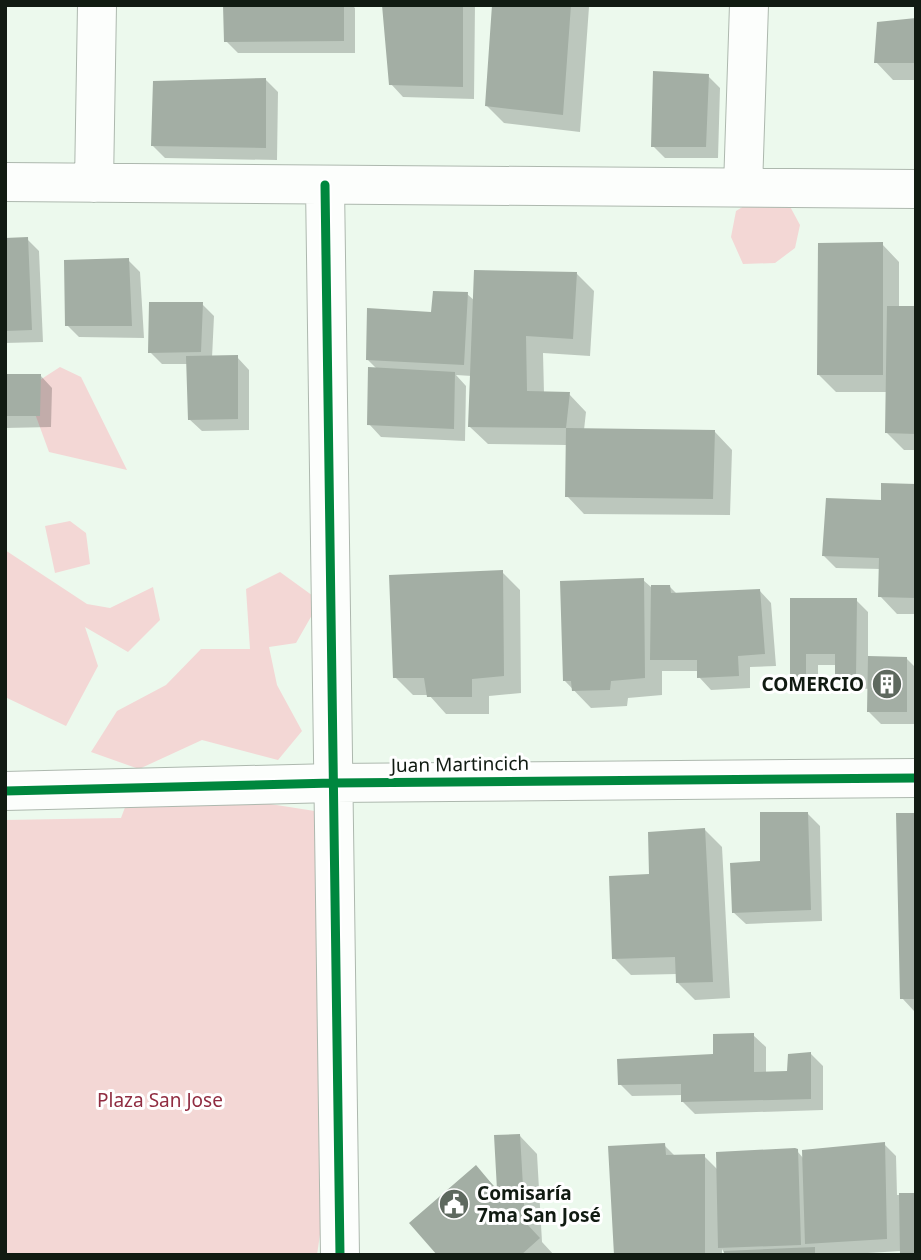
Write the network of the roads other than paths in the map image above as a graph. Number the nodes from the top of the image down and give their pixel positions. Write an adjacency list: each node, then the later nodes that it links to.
1 (97, 5): 4 (street)
2 (749, 5): 6 (street)
3 (5, 182): 4 (street)
4 (94, 183): 5 (street)
5 (325, 185): 6 (street); 9 (street)
6 (743, 187): 7 (street)
7 (916, 189)
8 (916, 778): 9 (street, Juan Martincich)
9 (334, 783): 10 (street, Juan Martincich); 11 (street)
10 (5, 791)
11 (340, 1255)

